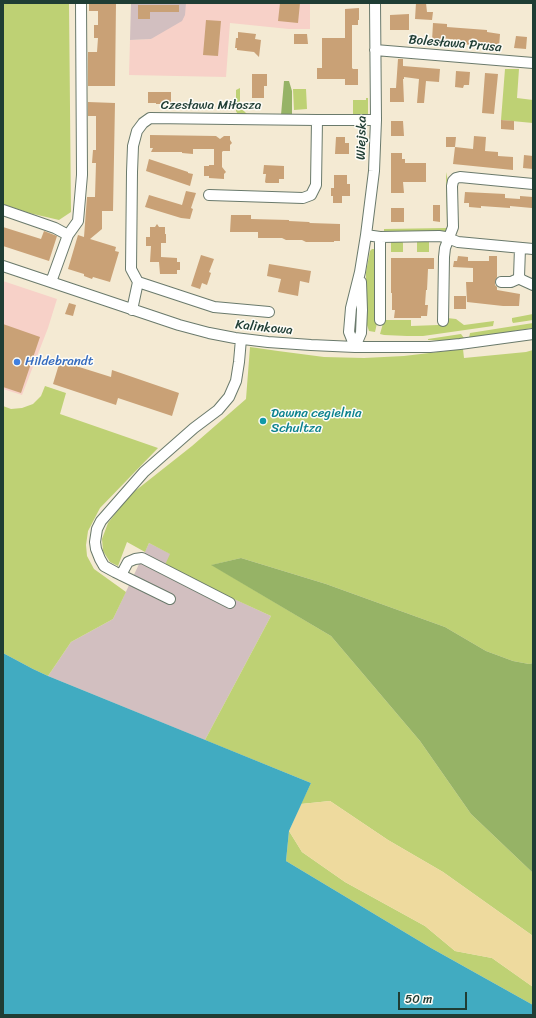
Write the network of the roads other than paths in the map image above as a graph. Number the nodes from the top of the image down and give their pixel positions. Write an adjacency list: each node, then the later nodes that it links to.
1 (81, 3): 10 (street)
2 (374, 3): 3 (street, Wiejska)
3 (375, 50): 4 (street, Bolesława Prusa); 6 (street, Wiejska)
4 (533, 64)
5 (317, 120): 6 (street, Czesława Miłosza); 8 (street); 19 (street, Czesława Miłosza)
6 (376, 120): 11 (street, Wiejska)
7 (533, 184): 13 (street)
8 (208, 195)
9 (3, 210): 10 (street)
10 (68, 235): 18 (street)
11 (366, 235): 12 (street); 28 (street, Wiejska)
12 (380, 237): 13 (street); 24 (street)
13 (449, 239): 14 (street); 25 (street)
14 (520, 248): 15 (street); 17 (street)
15 (533, 249)
16 (3, 266): 18 (street, Kalinkowa)
17 (520, 278): 20 (street); 21 (street)
18 (51, 282): 22 (street, Kalinkowa)
19 (138, 282): 22 (street); 23 (street)
20 (501, 282)
21 (533, 285)
22 (132, 310): 27 (street, Kalinkowa)
23 (269, 312)
24 (380, 320)
25 (443, 321)
26 (533, 334): 28 (street, Kalinkowa)
27 (241, 339): 28 (street, Kalinkowa); 29 (street)
28 (355, 347)
29 (121, 575): 30 (street); 31 (street)
30 (170, 599)
31 (230, 603)

